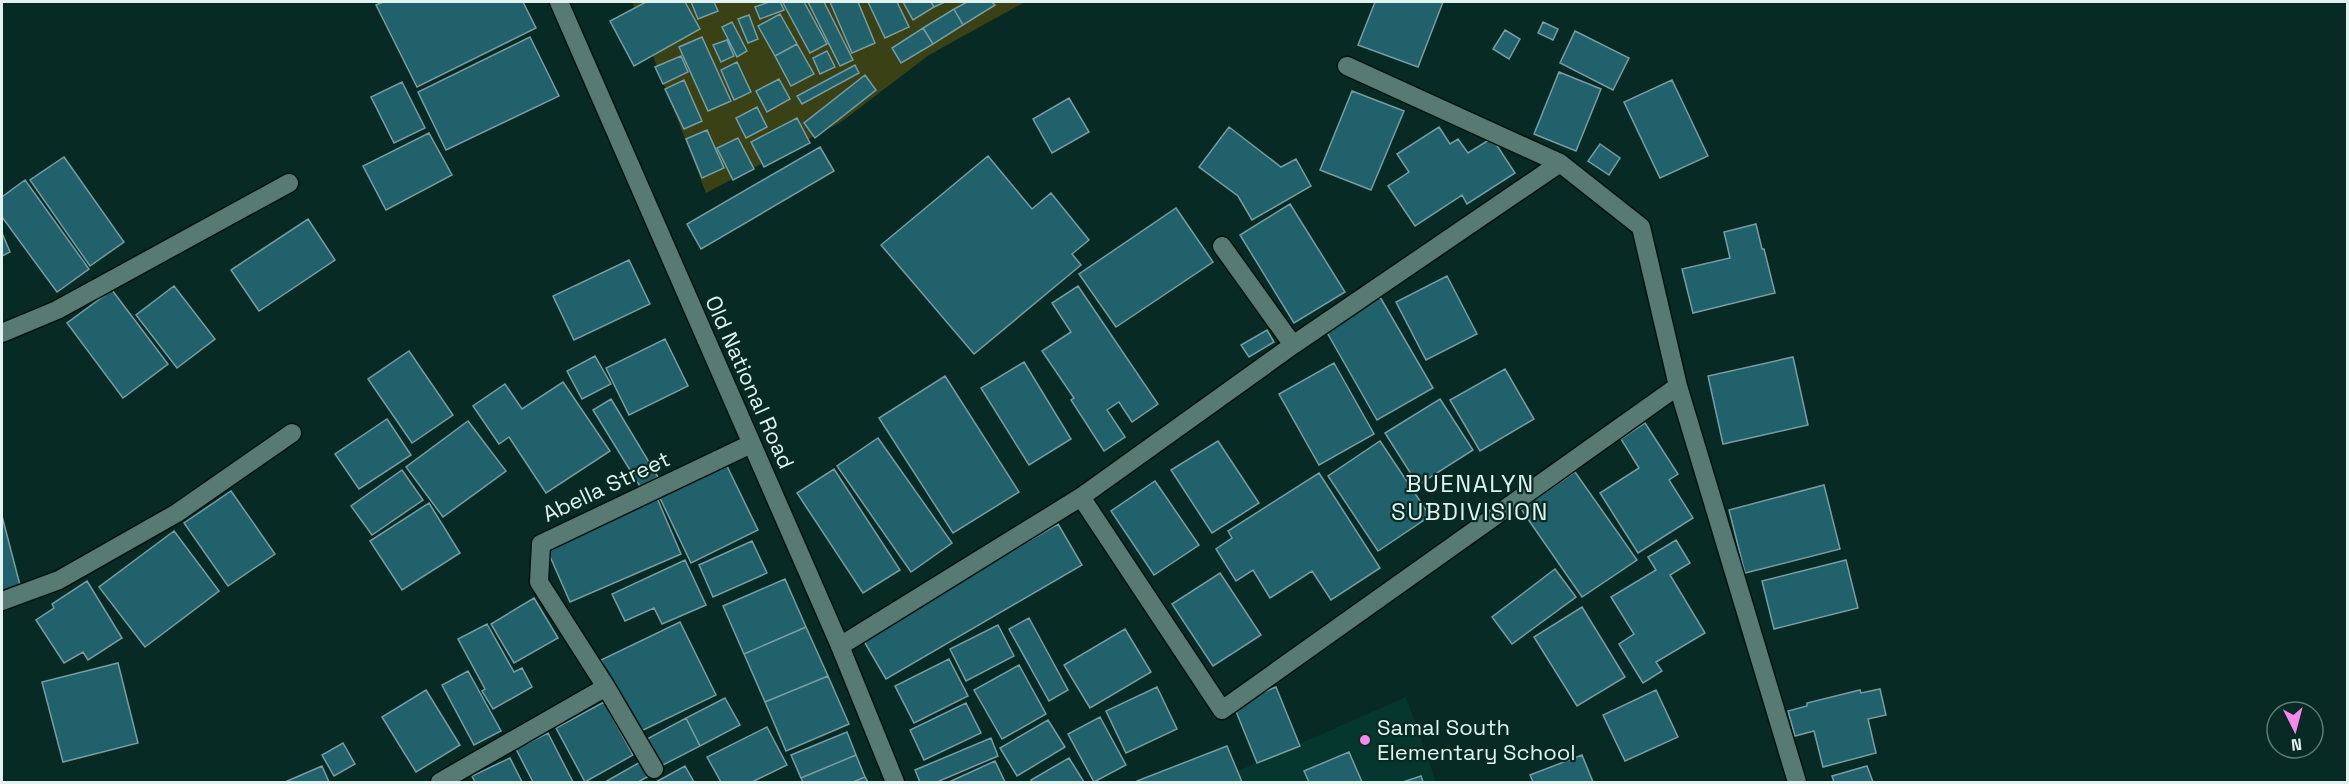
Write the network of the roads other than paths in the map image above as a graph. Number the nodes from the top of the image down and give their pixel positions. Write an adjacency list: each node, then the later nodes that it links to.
1 (559, 2): 10 (street, Old National Road)
2 (1347, 66): 3 (street)
3 (1560, 164): 7 (street); 8 (street)
4 (289, 183): 6 (street)
5 (1222, 246): 7 (street)
6 (2, 333)
7 (1293, 345): 11 (street)
8 (1678, 386): 11 (street); 18 (street)
9 (292, 433): 12 (street)
10 (751, 444): 13 (street, Old National Road); 14 (street, Abella Street)
11 (1081, 497): 13 (street)
12 (2, 601)
13 (840, 646): 17 (street, Old National Road)
14 (606, 687): 15 (street); 16 (street)
15 (654, 769)
16 (440, 783)
17 (895, 783)
18 (1797, 783)

